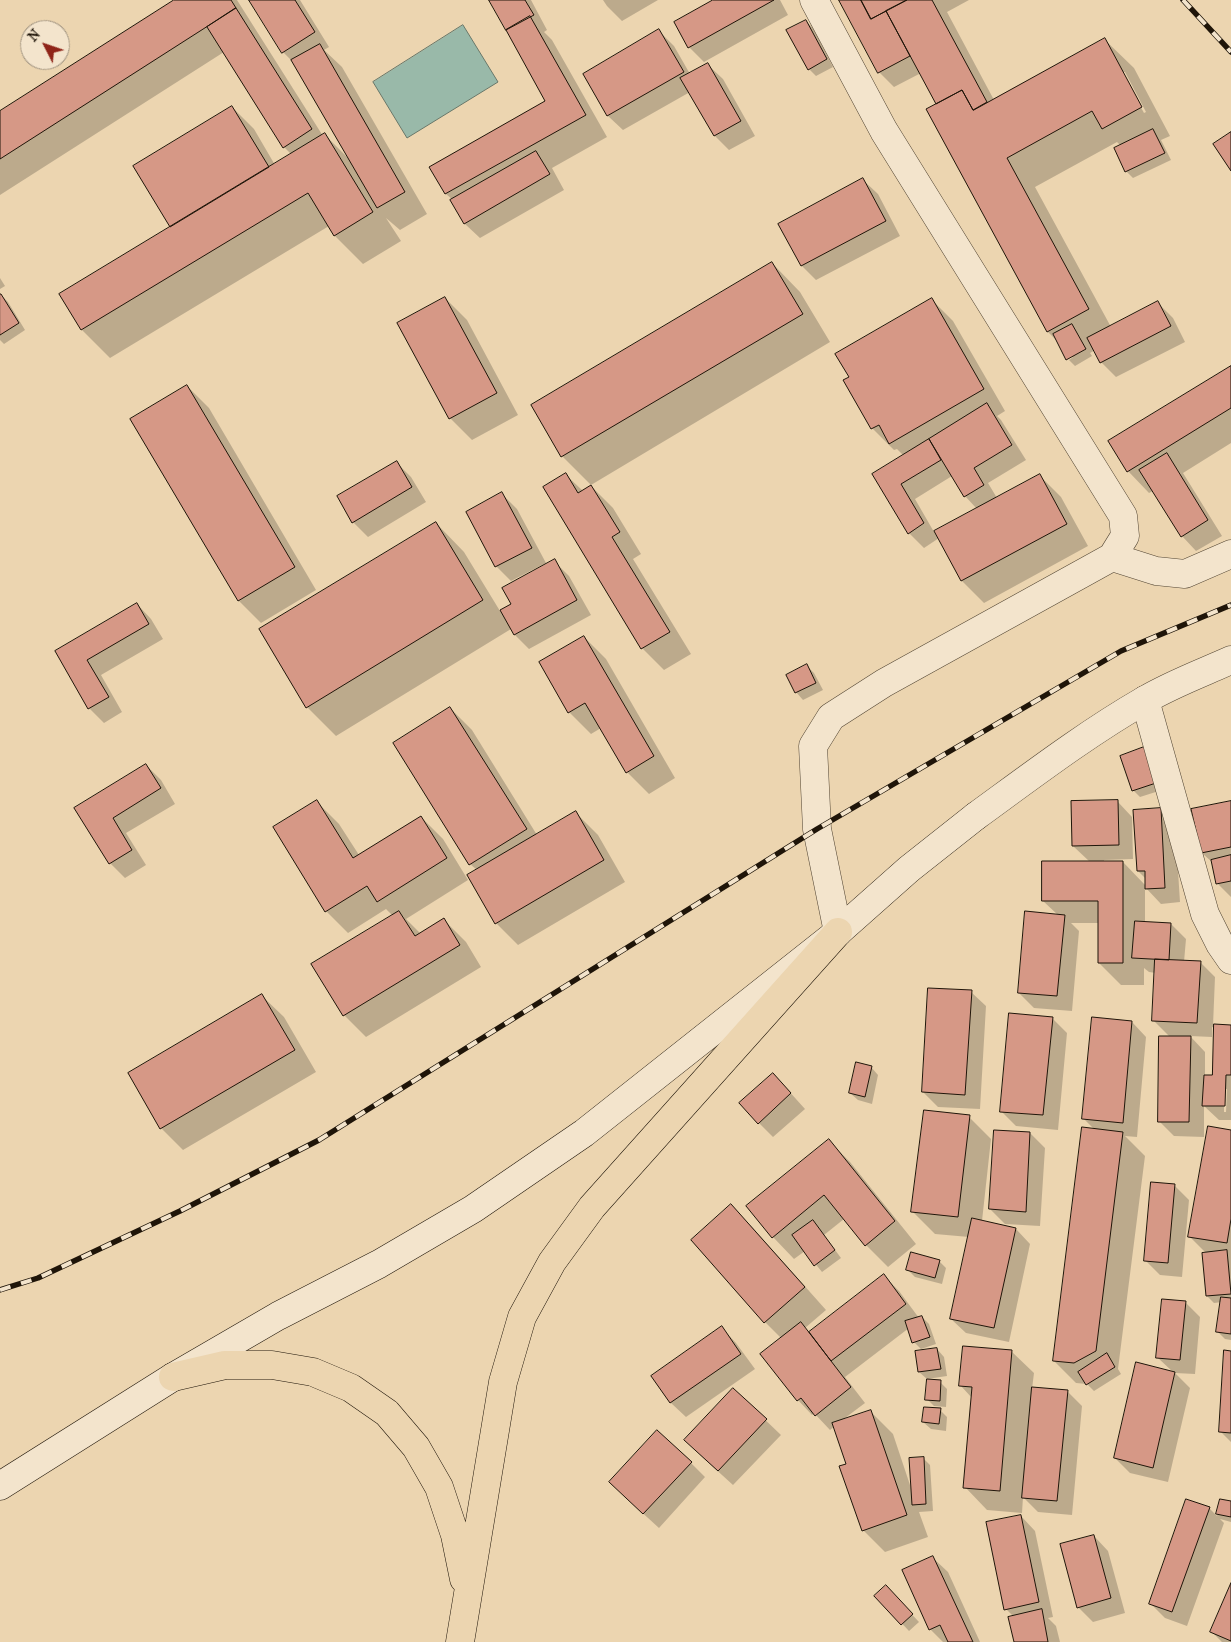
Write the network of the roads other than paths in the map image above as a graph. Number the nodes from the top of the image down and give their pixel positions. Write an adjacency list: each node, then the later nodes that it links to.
1 (814, 0): 3 (street)
2 (1231, 554): 3 (street)
3 (1112, 558): 6 (street)
4 (1231, 660): 5 (street)
5 (1146, 700): 6 (street); 7 (street)
6 (838, 932): 8 (street); 10 (highway)
7 (1231, 960)
8 (173, 1377): 9 (street); 10 (highway)
9 (0, 1486)
10 (459, 1640)

